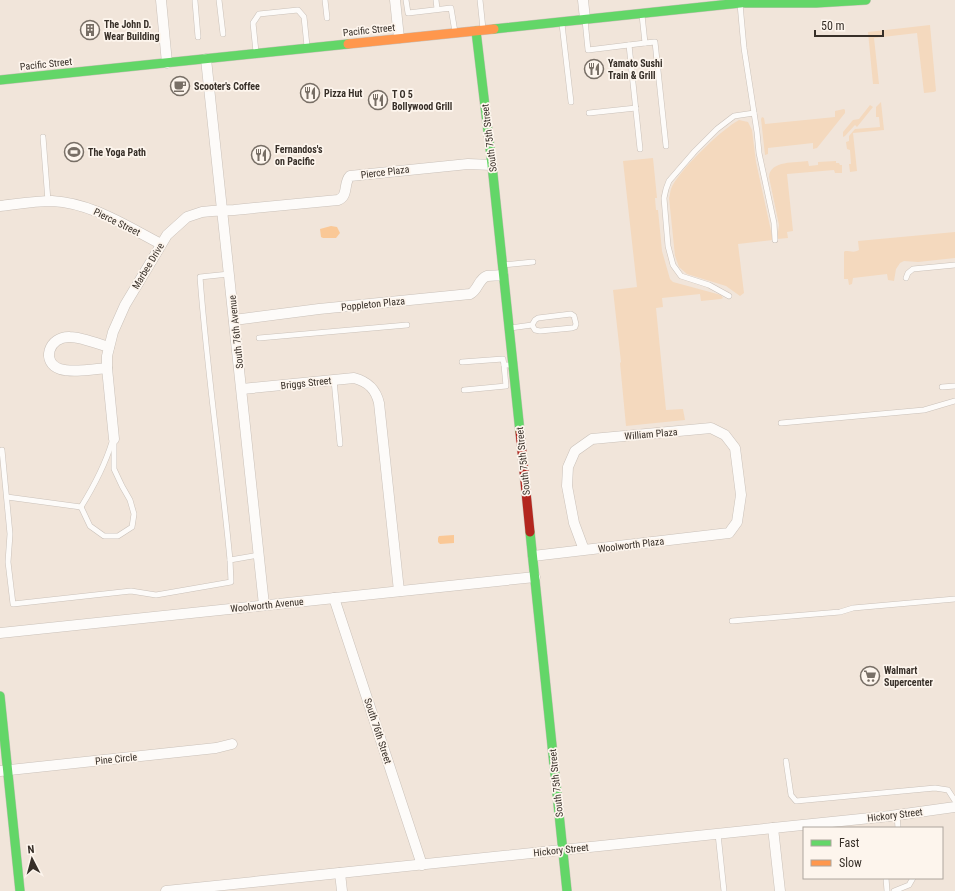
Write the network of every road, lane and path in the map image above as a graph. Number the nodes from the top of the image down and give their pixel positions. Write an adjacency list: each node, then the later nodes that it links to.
1 (161, 0): 29 (street)
2 (219, 0): 21 (lane)
3 (325, 0): 16 (lane)
4 (395, 0): 5 (lane); 23 (street)
5 (399, 0)
6 (406, 0): 14 (lane)
7 (436, 0): 14 (lane)
8 (480, 0): 19 (lane)
9 (583, 0): 17 (street)
10 (755, 0): 13 (main road, Pacific Street)
11 (866, 0): 13 (main road, Pacific Street)
12 (195, 1): 22 (lane)
13 (740, 3): 15 (main road, Pacific Street); 34 (lane)
14 (437, 9): 20 (lane)
15 (642, 13): 17 (main road, Pacific Street); 24 (lane)
16 (327, 18)
17 (585, 19): 18 (main road, Pacific Street); 25 (lane)
18 (562, 22): 19 (main road, Pacific Street); 31 (lane)
19 (480, 30): 20 (main road, Pacific Street); 38 (main road, South 75th Street)
20 (455, 33): 23 (main road, Pacific Street)
21 (223, 34)
22 (198, 37)
23 (399, 38): 26 (main road, Pacific Street)
24 (645, 43): 25 (lane); 36 (lane)
25 (629, 45): 32 (lane)
26 (307, 47): 27 (main road, Pacific Street); 27 (lane)
27 (256, 54): 28 (main road, Pacific Street)
28 (206, 59): 29 (main road, Pacific Street); 41 (street, South 76th Avenue)
29 (167, 62): 30 (main road, Pacific Street)
30 (0, 80)
31 (571, 102)
32 (636, 108): 33 (lane); 37 (lane)
33 (589, 113)
34 (754, 113): 42 (lane); 49 (lane)
35 (44, 137): 39 (lane)
36 (666, 146)
37 (640, 149)
38 (492, 165): 41 (street, Pierce Plaza); 46 (main road, South 75th Street)
39 (48, 202): 40 (street, Pierce Street); 43 (street, Pierce Street)
40 (0, 206)
41 (222, 211): 43 (street, Marbee Drive); 47 (street, South 76th Avenue)
42 (775, 240)
43 (161, 244): 55 (street, Marbee Drive)
44 (533, 262): 46 (lane)
45 (955, 265): 48 (lane)
46 (503, 270): 50 (street, Poppleton Plaza); 53 (main road, South 75th Street)
47 (229, 274): 50 (street, South 76th Avenue); 75 (lane)
48 (906, 278)
49 (729, 296)
50 (234, 320): 62 (street, South 76th Avenue)
51 (407, 325): 54 (lane)
52 (532, 325): 52 (lane); 53 (lane)
53 (509, 328): 57 (main road, South 75th Street)
54 (259, 338)
55 (108, 352): 58 (street); 58 (street)
56 (462, 362): 57 (lane)
57 (508, 365): 63 (lane); 74 (main road, South 75th Street)
58 (107, 368): 66 (street)
59 (334, 380): 62 (street, Briggs Street); 67 (lane); 77 (street, Briggs Street)
60 (955, 386): 61 (lane)
61 (942, 387)
62 (242, 389): 73 (street, South 76th Avenue)
63 (464, 390)
64 (955, 401): 65 (lane)
65 (781, 423)
66 (114, 439): 70 (lane); 70 (lane)
67 (340, 444)
68 (2, 450): 69 (lane)
69 (6, 497): 70 (lane); 75 (lane)
70 (81, 507)
71 (729, 533): 72 (street, Woolworth Plaza); 72 (street, William Plaza)
72 (584, 550): 74 (street, Woolworth Plaza)
73 (259, 554): 75 (lane); 80 (street, South 76th Avenue)
74 (533, 556): 76 (main road, South 75th Street)
75 (230, 560)
76 (535, 577): 77 (street, Woolworth Avenue); 93 (main road, South 75th Street)
77 (399, 591): 78 (street, Woolworth Avenue)
78 (334, 598): 80 (street, Woolworth Avenue); 94 (street, South 76th Street)
79 (955, 599): 81 (lane)
80 (264, 605): 82 (street, Woolworth Avenue)
81 (732, 621)
82 (0, 633)
83 (0, 696): 86 (main road)
84 (232, 744): 86 (street, Pine Circle)
85 (786, 762): 87 (lane)
86 (3, 771): 98 (main road)
87 (955, 801)
88 (955, 807): 89 (street, Hickory Street)
89 (897, 815): 90 (lane); 91 (street, Hickory Street)
90 (898, 827)
91 (773, 828): 92 (street, Hickory Street); 103 (street)
92 (718, 834): 93 (street, Hickory Street); 102 (lane)
93 (563, 850): 94 (street, Hickory Street); 101 (main road, South 75th Street)
94 (422, 865): 95 (street, Hickory Street)
95 (340, 873): 99 (street, Hickory Street); 100 (street)
96 (886, 879): 104 (lane)
97 (912, 879): 105 (lane)
98 (20, 891)
99 (166, 891)
100 (342, 891)
101 (567, 891)
102 (724, 891)
103 (780, 891)
104 (887, 891)
105 (894, 891)

